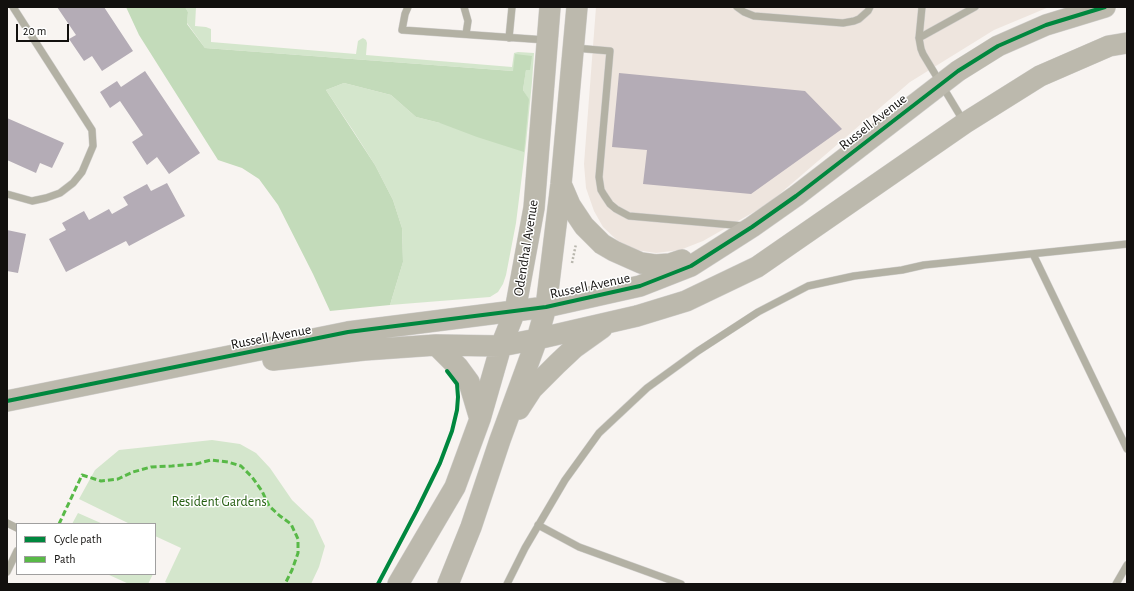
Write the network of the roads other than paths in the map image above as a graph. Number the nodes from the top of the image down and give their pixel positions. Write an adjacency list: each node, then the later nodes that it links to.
1 (13, 7): 21 (lane)
2 (408, 7): 12 (lane)
3 (464, 7): 12 (lane)
4 (512, 7): 13 (lane)
5 (550, 7): 15 (street, Odendhal Avenue)
6 (577, 7): 17 (street, Odendhal Avenue)
7 (737, 7): 8 (lane)
8 (870, 7)
9 (922, 7): 14 (lane)
10 (975, 7): 14 (lane)
11 (1105, 7): 18 (street, Russell Avenue)
12 (466, 34): 13 (lane)
13 (509, 38): 15 (lane)
14 (919, 38): 18 (lane)
15 (548, 40): 27 (street, Odendhal Avenue)
16 (1127, 43): 19 (street, Russell Avenue)
17 (574, 48): 20 (street, Odendhal Avenue); 22 (lane)
18 (941, 84): 19 (lane); 22 (street, Russell Avenue)
19 (965, 123): 28 (street, Russell Avenue)
20 (561, 184): 23 (street); 26 (street, Odendhal Avenue)
21 (7, 194)
22 (752, 227): 23 (street, Russell Avenue)
23 (726, 244): 26 (street, Russell Avenue)
24 (1127, 244): 25 (lane)
25 (1033, 254): 36 (lane); 38 (lane)
26 (546, 307): 27 (street, Russell Avenue); 29 (street, Odendhal Avenue)
27 (515, 311): 31 (street, Odendhal Avenue); 32 (street, Russell Avenue)
28 (610, 322): 29 (street, Russell Avenue); 35 (street)
29 (537, 339): 31 (street, Russell Avenue); 35 (street, Odendhal Avenue)
30 (436, 345): 31 (street, Russell Avenue); 32 (street, Russell Avenue); 34 (street)
31 (501, 346): 34 (street, Odendhal Avenue)
32 (136, 375): 33 (street, Russell Avenue)
33 (7, 401)
34 (480, 418): 44 (street, Odendhal Avenue)
35 (500, 440): 45 (street, Odendhal Avenue)
36 (1127, 449)
37 (7, 523): 39 (lane)
38 (538, 525): 43 (lane); 46 (lane)
39 (16, 528)
40 (16, 553): 42 (lane)
41 (1127, 565): 47 (lane)
42 (7, 572)
43 (677, 583)
44 (398, 584)
45 (448, 584)
46 (507, 584)
47 (1116, 584)

